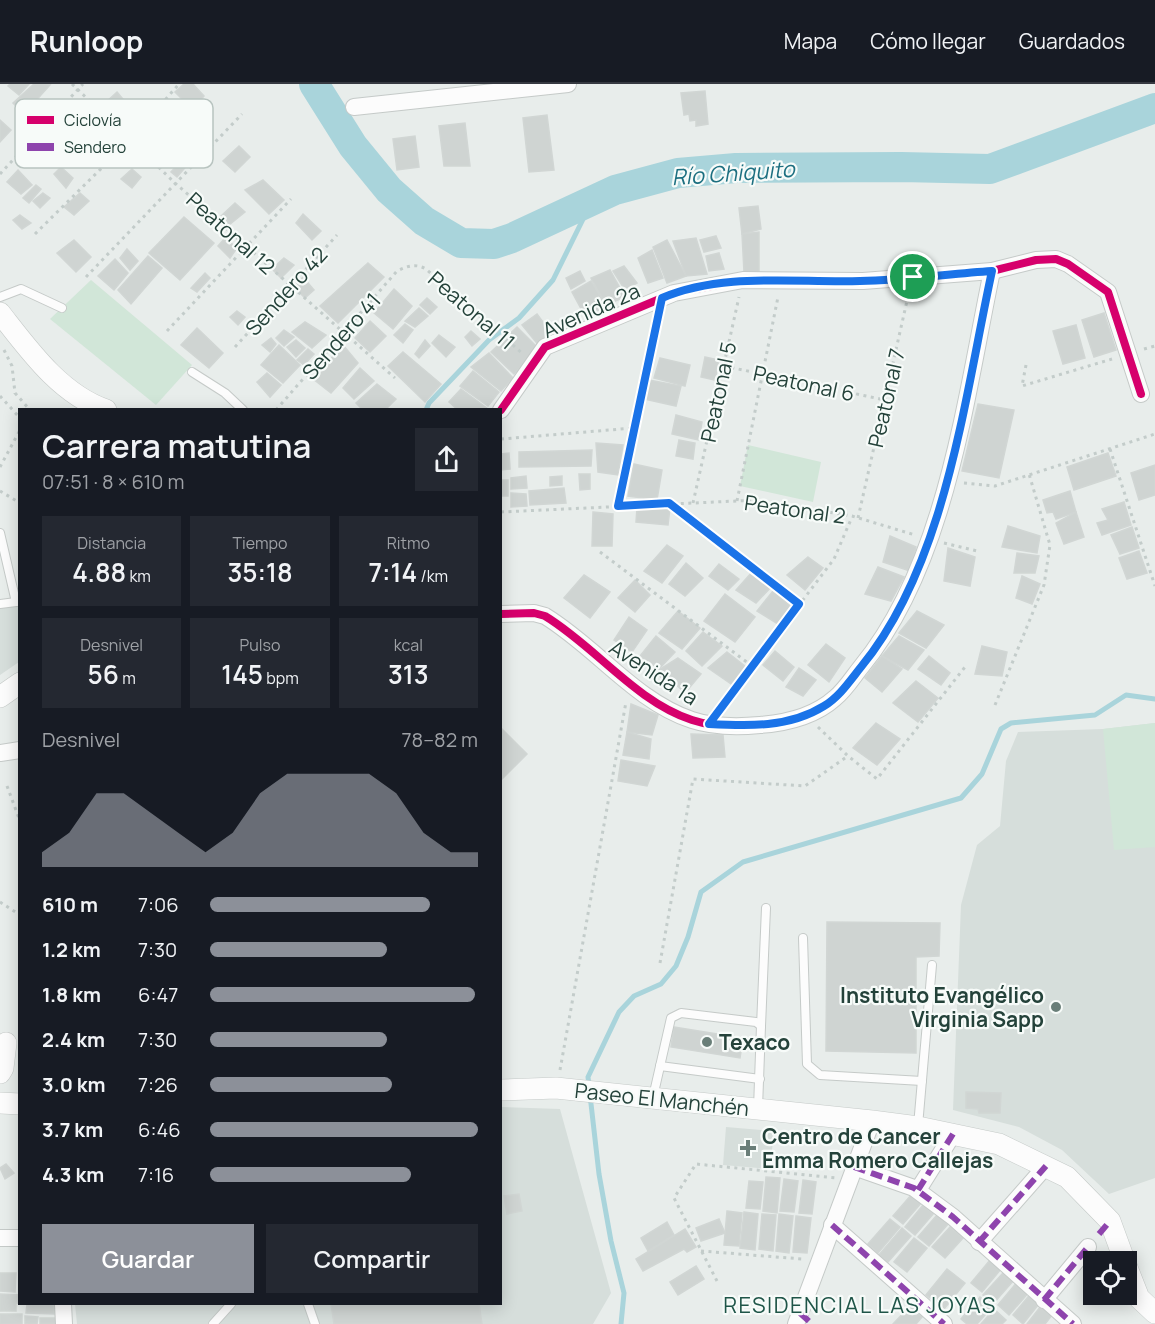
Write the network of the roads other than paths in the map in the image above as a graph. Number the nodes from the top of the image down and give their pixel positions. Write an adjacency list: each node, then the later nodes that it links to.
1 (568, 84): 2 (street)
2 (531, 87): 3 (street)
3 (354, 107)
4 (992, 271): 9 (street, Avenida 2a); 12 (street, Avenida 2a); 16 (street, Avenida 1a)
5 (0, 297): 6 (lane)
6 (62, 308)
7 (3, 317): 10 (street)
8 (192, 372): 11 (lane)
9 (1141, 394)
10 (100, 408)
11 (241, 408)
12 (502, 409)
13 (0, 533): 14 (lane)
14 (18, 601): 15 (lane)
15 (0, 604)
16 (502, 614)
17 (18, 684): 18 (street)
18 (0, 697)
19 (18, 750): 20 (street)
20 (0, 753)
21 (766, 908): 24 (lane)
22 (803, 938): 29 (lane)
23 (932, 965): 29 (lane)
24 (761, 1026): 26 (lane); 28 (lane)
25 (9, 1045): 27 (street)
26 (660, 1066): 28 (lane); 31 (lane)
27 (0, 1073)
28 (760, 1079): 34 (lane)
29 (922, 1081): 36 (lane)
30 (502, 1090): 31 (street, Paseo El Manchén)
31 (652, 1098): 34 (street, Paseo El Manchén)
32 (0, 1103): 33 (street)
33 (18, 1104)
34 (758, 1109): 35 (street, Paseo El Manchén)
35 (872, 1121): 36 (street, Paseo El Manchén); 39 (street)
36 (918, 1127): 37 (street, Paseo El Manchén)
37 (953, 1134): 38 (street, Paseo El Manchén); 40 (street)
38 (1046, 1166): 44 (street); 46 (street, Paseo El Manchén)
39 (852, 1173): 40 (street); 41 (street)
40 (918, 1191): 44 (street)
41 (832, 1225): 53 (street); 57 (street)
42 (18, 1238): 43 (street)
43 (0, 1239)
44 (980, 1242): 48 (street)
45 (1088, 1247): 48 (street)
46 (1119, 1251)
47 (1137, 1293): 52 (street, Paseo El Manchén)
48 (1044, 1300): 58 (street)
49 (63, 1305): 54 (street)
50 (230, 1305): 55 (lane)
51 (308, 1305): 56 (lane)
52 (1155, 1313)
53 (803, 1320)
54 (64, 1324)
55 (213, 1324)
56 (315, 1324)
57 (944, 1324)
58 (1073, 1324)

